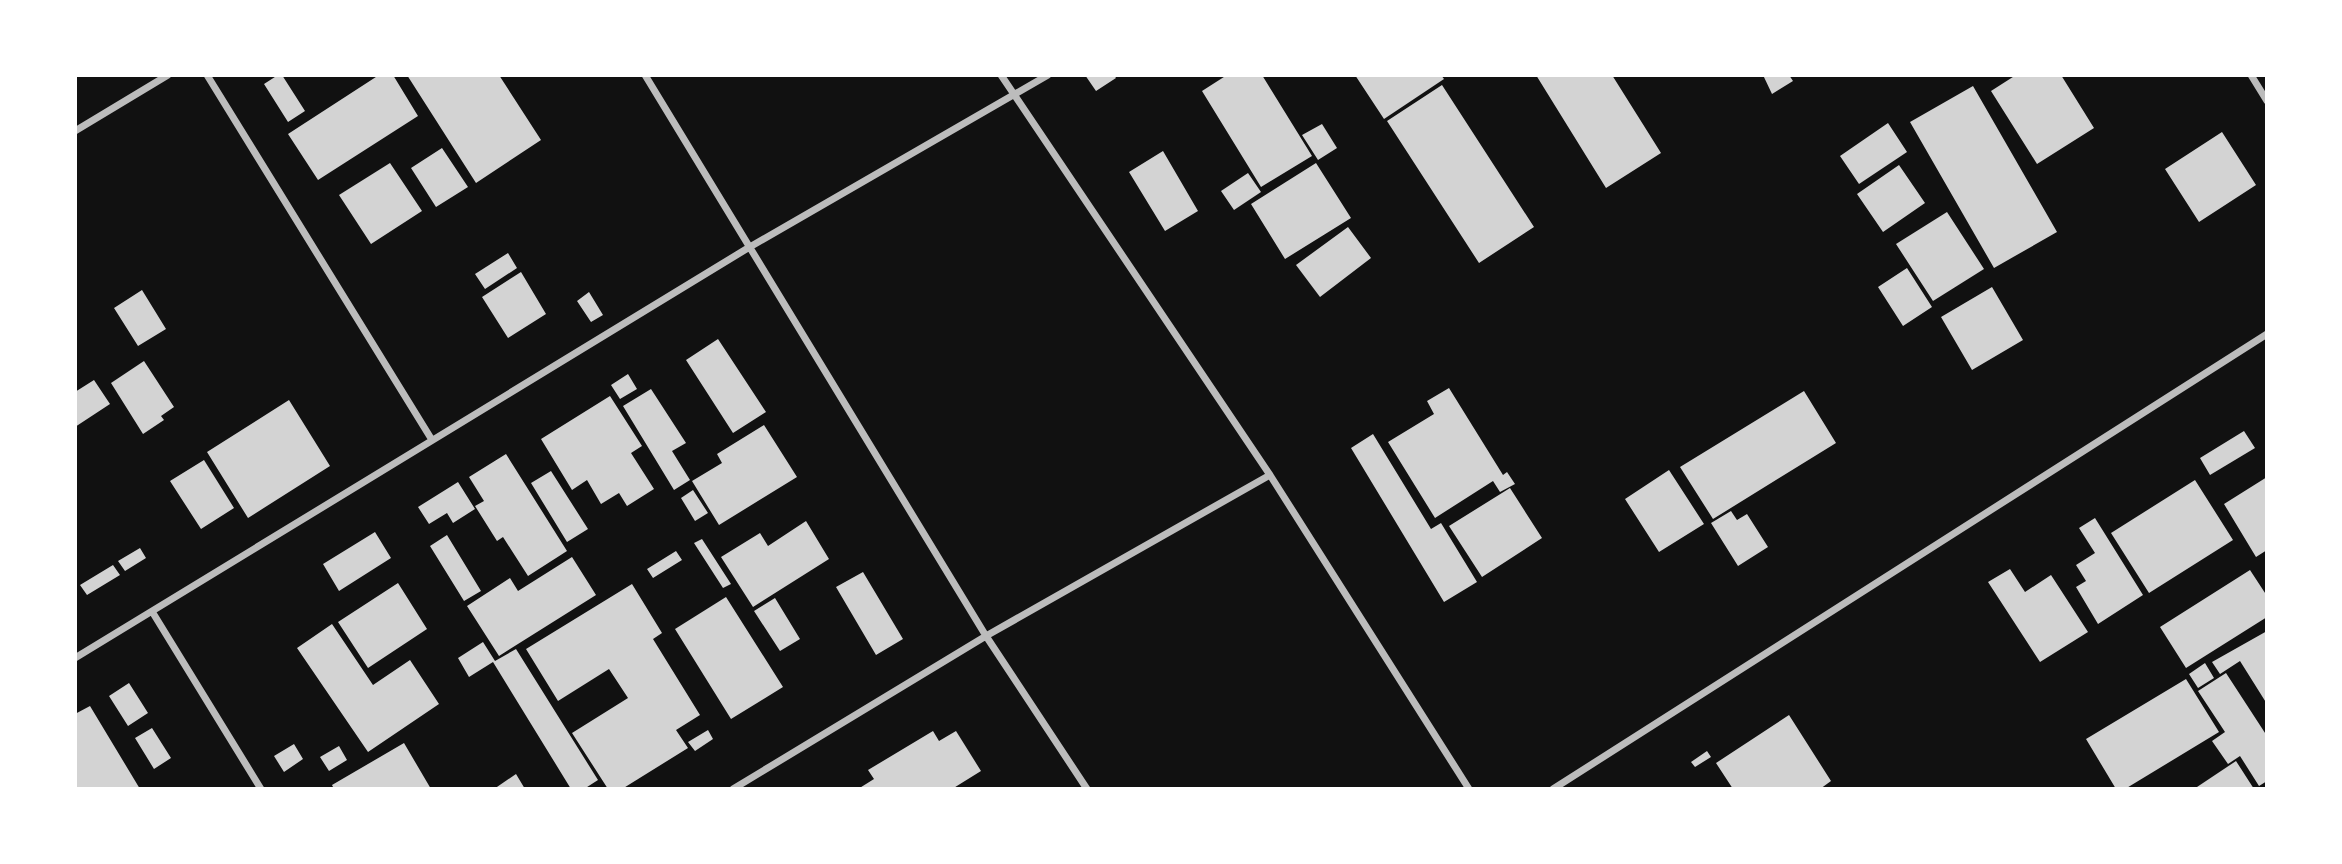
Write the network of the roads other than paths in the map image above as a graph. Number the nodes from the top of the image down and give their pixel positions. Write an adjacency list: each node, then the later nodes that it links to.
1 (168, 75): 9 (street)
2 (207, 75): 12 (street)
3 (645, 75): 10 (street)
4 (1001, 75): 7 (street)
5 (1048, 75): 7 (street)
6 (2251, 75): 8 (street)
7 (1014, 98): 10 (street); 13 (street)
8 (2267, 101)
9 (75, 131)
10 (748, 248): 12 (street); 15 (street)
11 (2267, 334): 21 (street)
12 (432, 440): 14 (street)
13 (1270, 475): 15 (street); 20 (street)
14 (153, 613): 16 (street); 17 (street)
15 (986, 636): 18 (street); 19 (street)
16 (75, 658)
17 (261, 789)
18 (733, 789)
19 (1087, 789)
20 (1469, 789)
21 (1553, 789)

